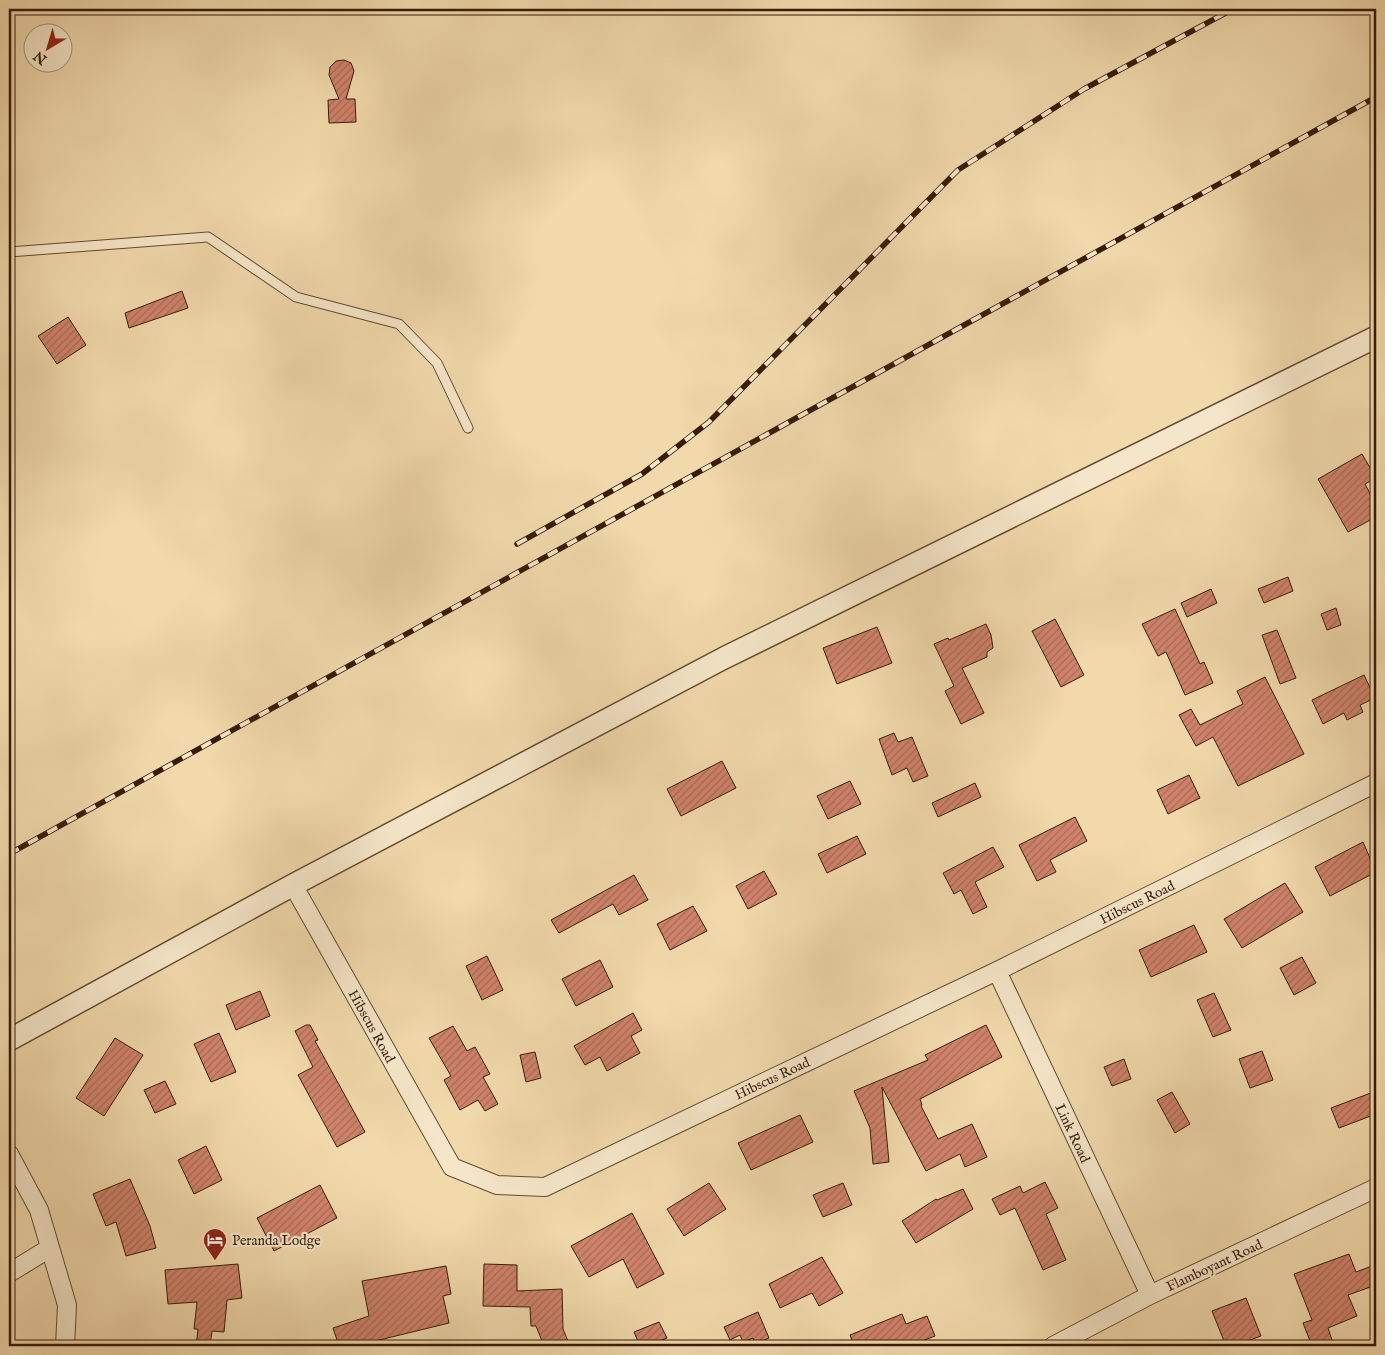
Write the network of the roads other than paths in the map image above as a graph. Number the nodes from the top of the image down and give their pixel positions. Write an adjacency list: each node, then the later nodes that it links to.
1 (9, 252): 3 (lane)
2 (1376, 337): 5 (street)
3 (468, 428)
4 (1376, 783): 6 (street, Hibscus Road)
5 (293, 885): 6 (street, Hibscus Road); 7 (street)
6 (997, 971): 12 (street, Link Road)
7 (9, 1040)
8 (9, 1154): 10 (street)
9 (1376, 1188): 12 (street, Flamboyant Road)
10 (50, 1248): 11 (street); 13 (street)
11 (9, 1273)
12 (1150, 1295): 14 (street, Flamboyant Road)
13 (65, 1346)
14 (1053, 1346)

